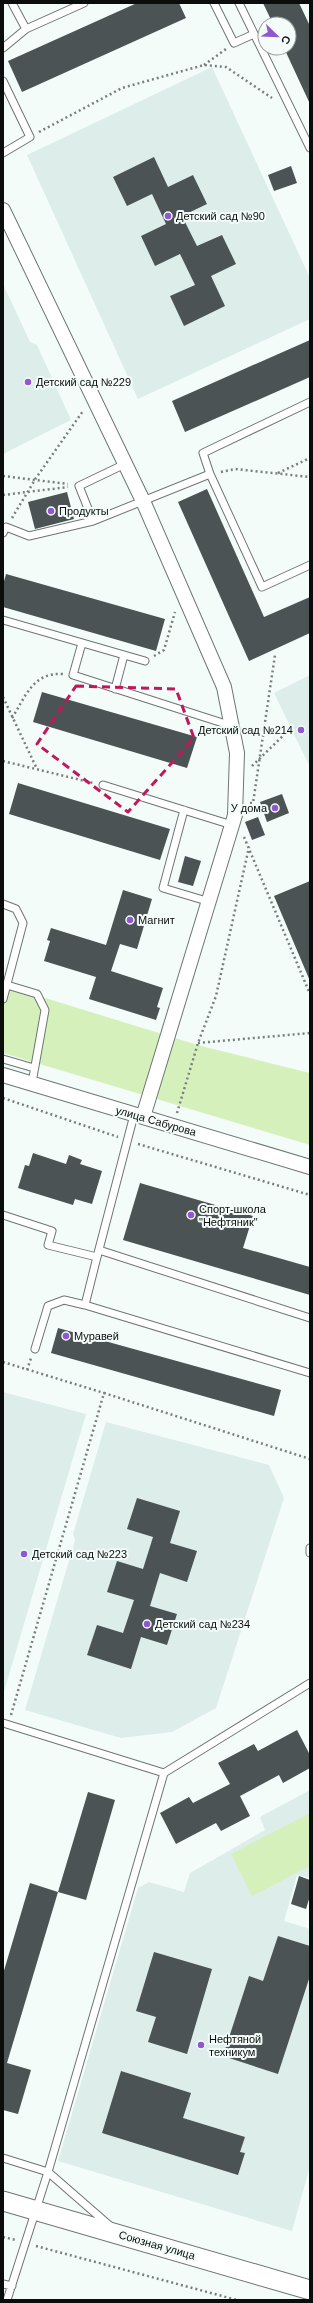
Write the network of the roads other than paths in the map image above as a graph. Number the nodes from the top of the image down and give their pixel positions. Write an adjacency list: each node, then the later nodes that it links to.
1 (12, 3): 5 (lane)
2 (84, 3): 5 (lane)
3 (214, 3): 6 (lane)
4 (239, 3): 6 (lane)
5 (26, 29): 7 (lane)
6 (254, 34): 9 (lane)
7 (3, 48)
8 (3, 81): 10 (lane)
9 (310, 148)
10 (3, 153)
11 (3, 210): 13 (street)
12 (310, 402): 14 (lane)
13 (125, 464): 15 (street); 16 (lane)
14 (210, 474): 15 (lane); 18 (lane)
15 (143, 501): 16 (lane); 24 (street)
16 (93, 521): 17 (lane)
17 (4, 530)
18 (310, 565)
19 (3, 620): 20 (lane)
20 (82, 643): 21 (lane); 23 (lane)
21 (124, 655): 22 (lane); 23 (lane)
22 (145, 661)
23 (115, 689): 24 (lane)
24 (232, 726): 27 (street)
25 (103, 785): 26 (lane)
26 (184, 810): 27 (lane); 28 (lane)
27 (234, 816): 28 (street)
28 (210, 902): 36 (street)
29 (3, 904): 30 (lane)
30 (7, 985): 31 (lane); 33 (lane)
31 (3, 999)
32 (3, 1059): 33 (lane)
33 (34, 1068): 35 (lane)
34 (3, 1075): 35 (street, улица Сабурова)
35 (32, 1084): 36 (street, улица Сабурова)
36 (139, 1116): 37 (street, улица Сабурова); 39 (lane)
37 (310, 1167)
38 (3, 1215): 39 (lane)
39 (98, 1253): 40 (lane); 41 (lane)
40 (85, 1305): 42 (lane); 43 (lane)
41 (310, 1318)
42 (35, 1349)
43 (310, 1373)
44 (310, 1548): 45 (lane)
45 (310, 1554)
46 (310, 1683): 48 (lane)
47 (6, 1724): 48 (lane)
48 (164, 1773): 50 (lane)
49 (3, 2158): 50 (lane)
50 (48, 2172): 52 (lane); 53 (lane)
51 (3, 2201): 52 (main road, Союзная улица)
52 (36, 2210): 53 (main road, Союзная улица); 55 (lane)
53 (119, 2234): 56 (main road, Союзная улица)
54 (3, 2284): 55 (lane)
55 (12, 2286): 57 (lane)
56 (310, 2290)
57 (7, 2300)

